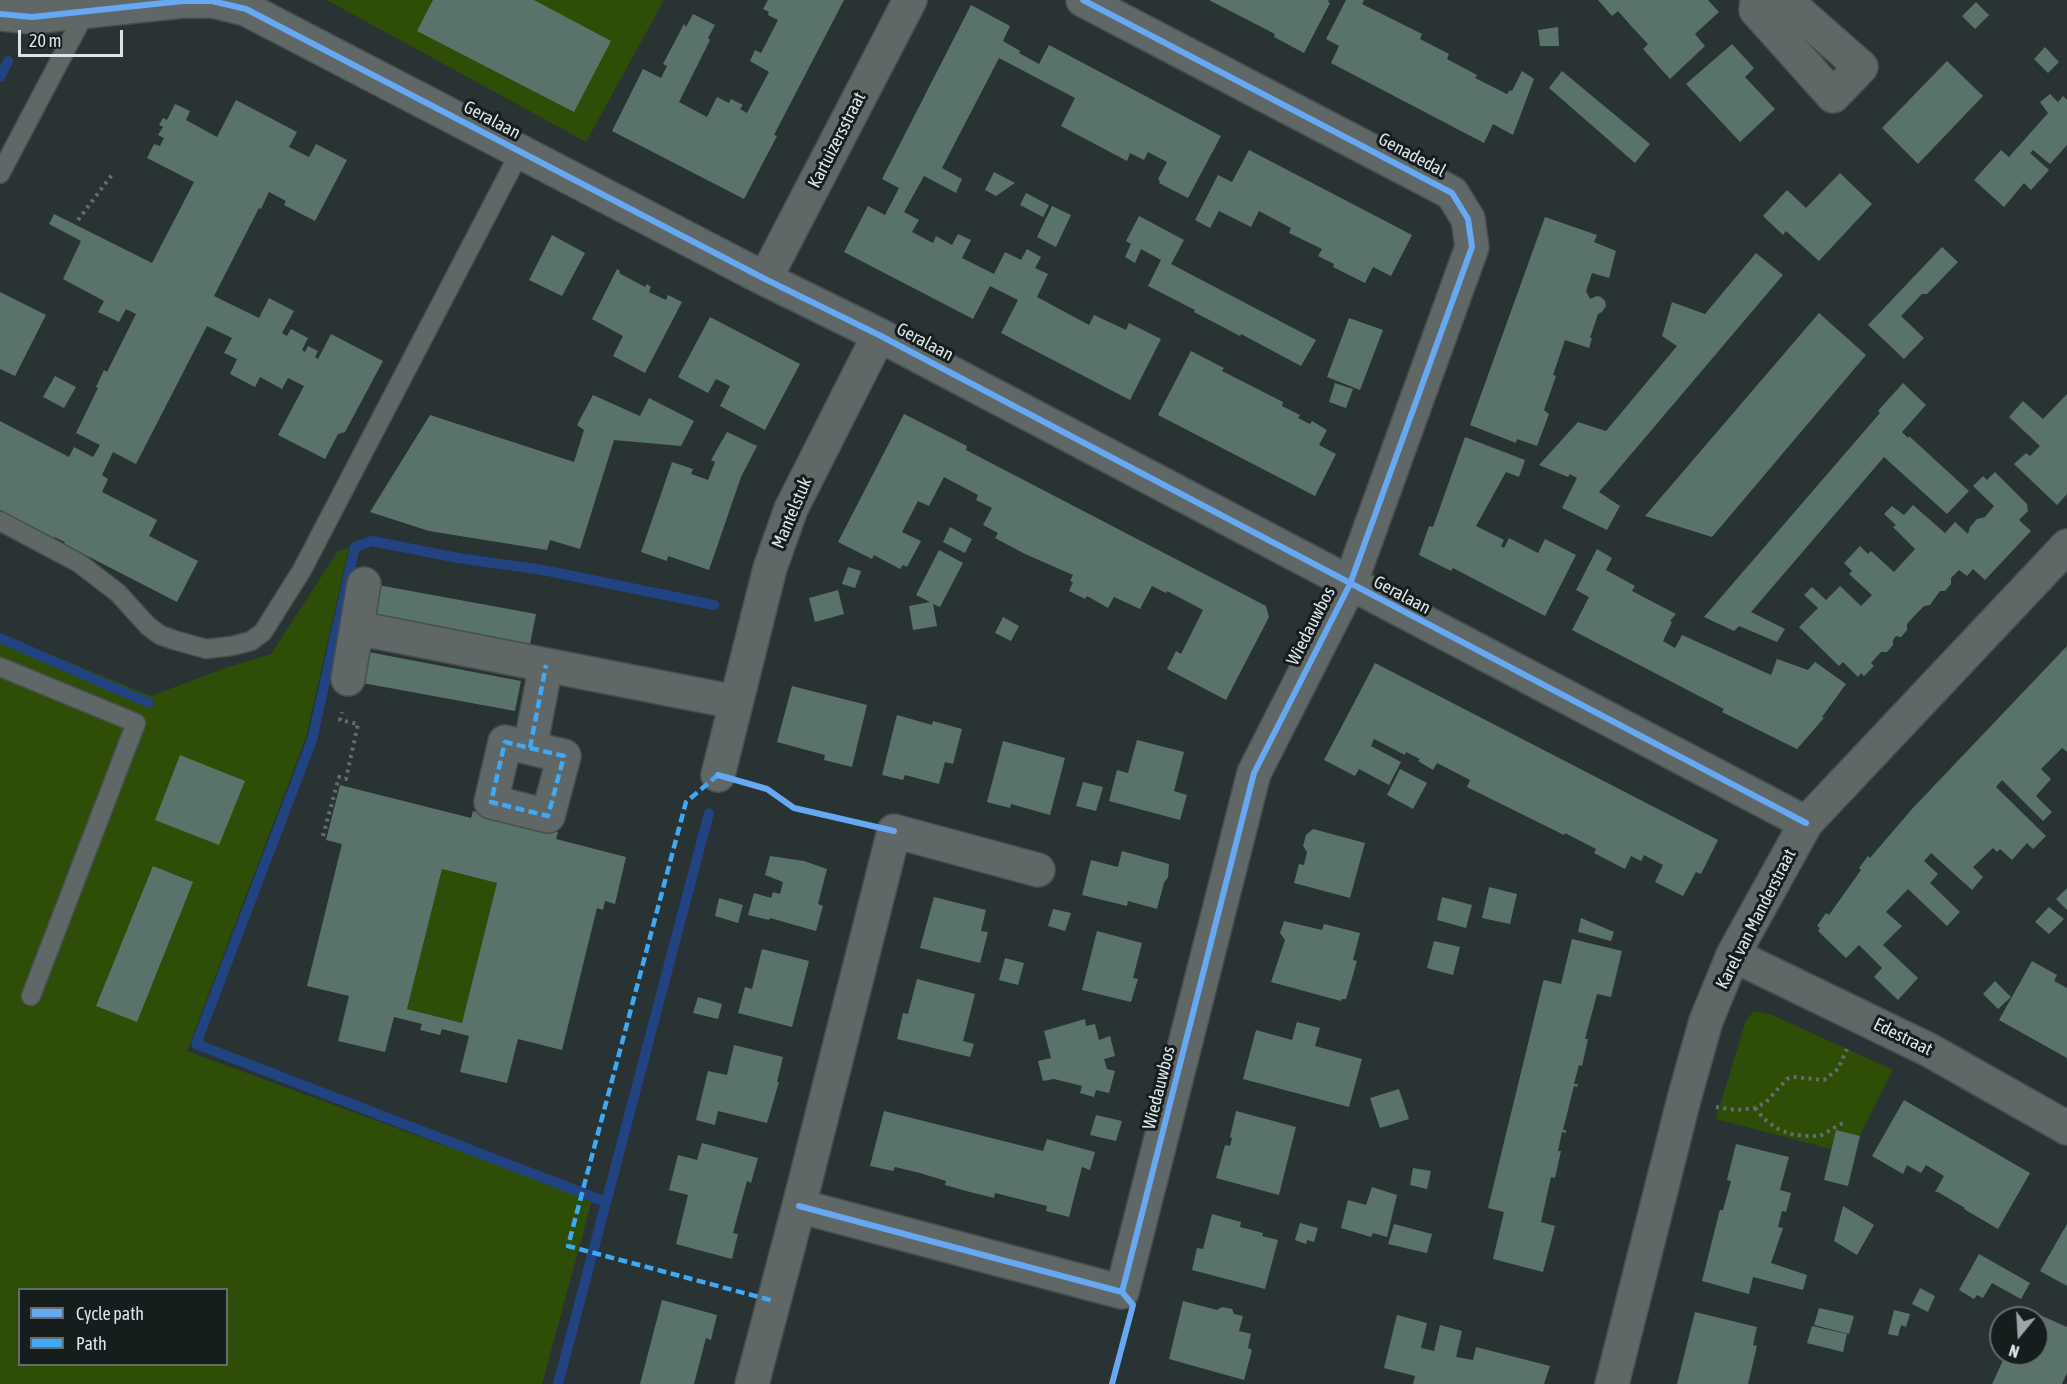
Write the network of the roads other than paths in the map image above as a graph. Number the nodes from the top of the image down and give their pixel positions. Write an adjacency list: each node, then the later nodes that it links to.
1 (910, 0): 9 (street, Kartuizersstraat)
2 (1083, 0): 14 (street, Genadedal)
3 (1757, 0): 4 (street)
4 (1785, 0)
5 (86, 11): 6 (street, Geralaan); 7 (street, Geralaan); 8 (lane)
6 (0, 14)
7 (520, 152): 9 (street, Geralaan); 11 (lane)
8 (0, 174)
9 (765, 279): 10 (street, Geralaan)
10 (879, 335): 14 (street, Geralaan); 19 (street, Mantelstuk)
11 (0, 521)
12 (2067, 546): 22 (street, Karel van Manderstraat)
13 (364, 584): 15 (street)
14 (1350, 584): 22 (street, Geralaan); 27 (street, Wiedauwbos)
15 (357, 628): 16 (street); 18 (street)
16 (546, 665): 19 (street); 20 (street)
17 (0, 667): 25 (lane)
18 (348, 679)
19 (735, 702): 21 (street, Mantelstuk)
20 (530, 748)
21 (718, 775)
22 (1806, 823): 24 (street, Karel van Manderstraat)
23 (1038, 870): 27 (street)
24 (1733, 955): 26 (street, Edestraat); 29 (street, Karel van Manderstraat)
25 (31, 996)
26 (2067, 1128)
27 (799, 1206): 28 (street)
28 (752, 1384)
29 (1612, 1384)

